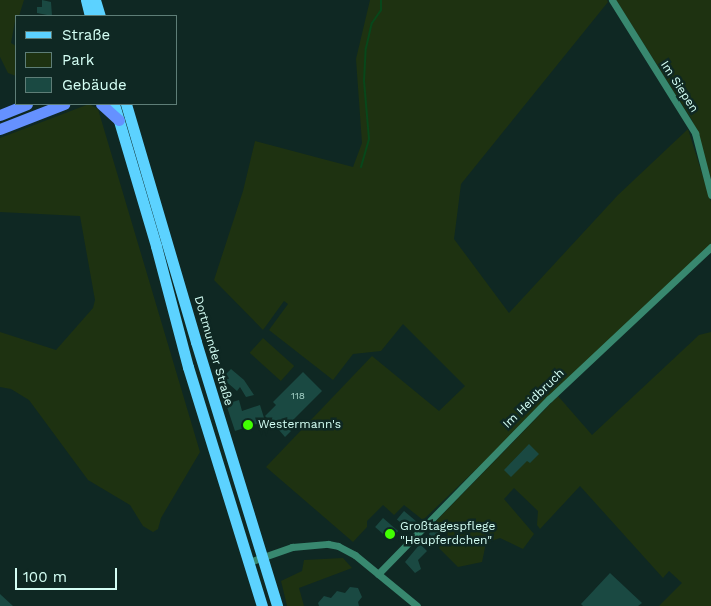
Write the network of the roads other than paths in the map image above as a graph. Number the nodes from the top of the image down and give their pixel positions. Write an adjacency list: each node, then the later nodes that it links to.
1 (86, 0): 4 (main road)
2 (95, 0): 5 (main road)
3 (612, 0): 14 (street, Im Siepen)
4 (90, 15)
5 (100, 15)
6 (25, 105): 11 (highway)
7 (61, 105): 13 (highway)
8 (102, 105): 12 (highway)
9 (114, 105): 12 (main road)
10 (126, 105): 16 (main road, Dortmunder Straße)
11 (0, 115)
12 (119, 120): 17 (main road)
13 (0, 129)
14 (711, 195)
15 (711, 247): 18 (street, Im Heidbruch)
16 (262, 557): 17 (street); 18 (street); 20 (main road, Dortmunder Straße)
17 (249, 562): 19 (main road)
18 (378, 574): 21 (street)
19 (262, 606)
20 (277, 606)
21 (417, 606)

